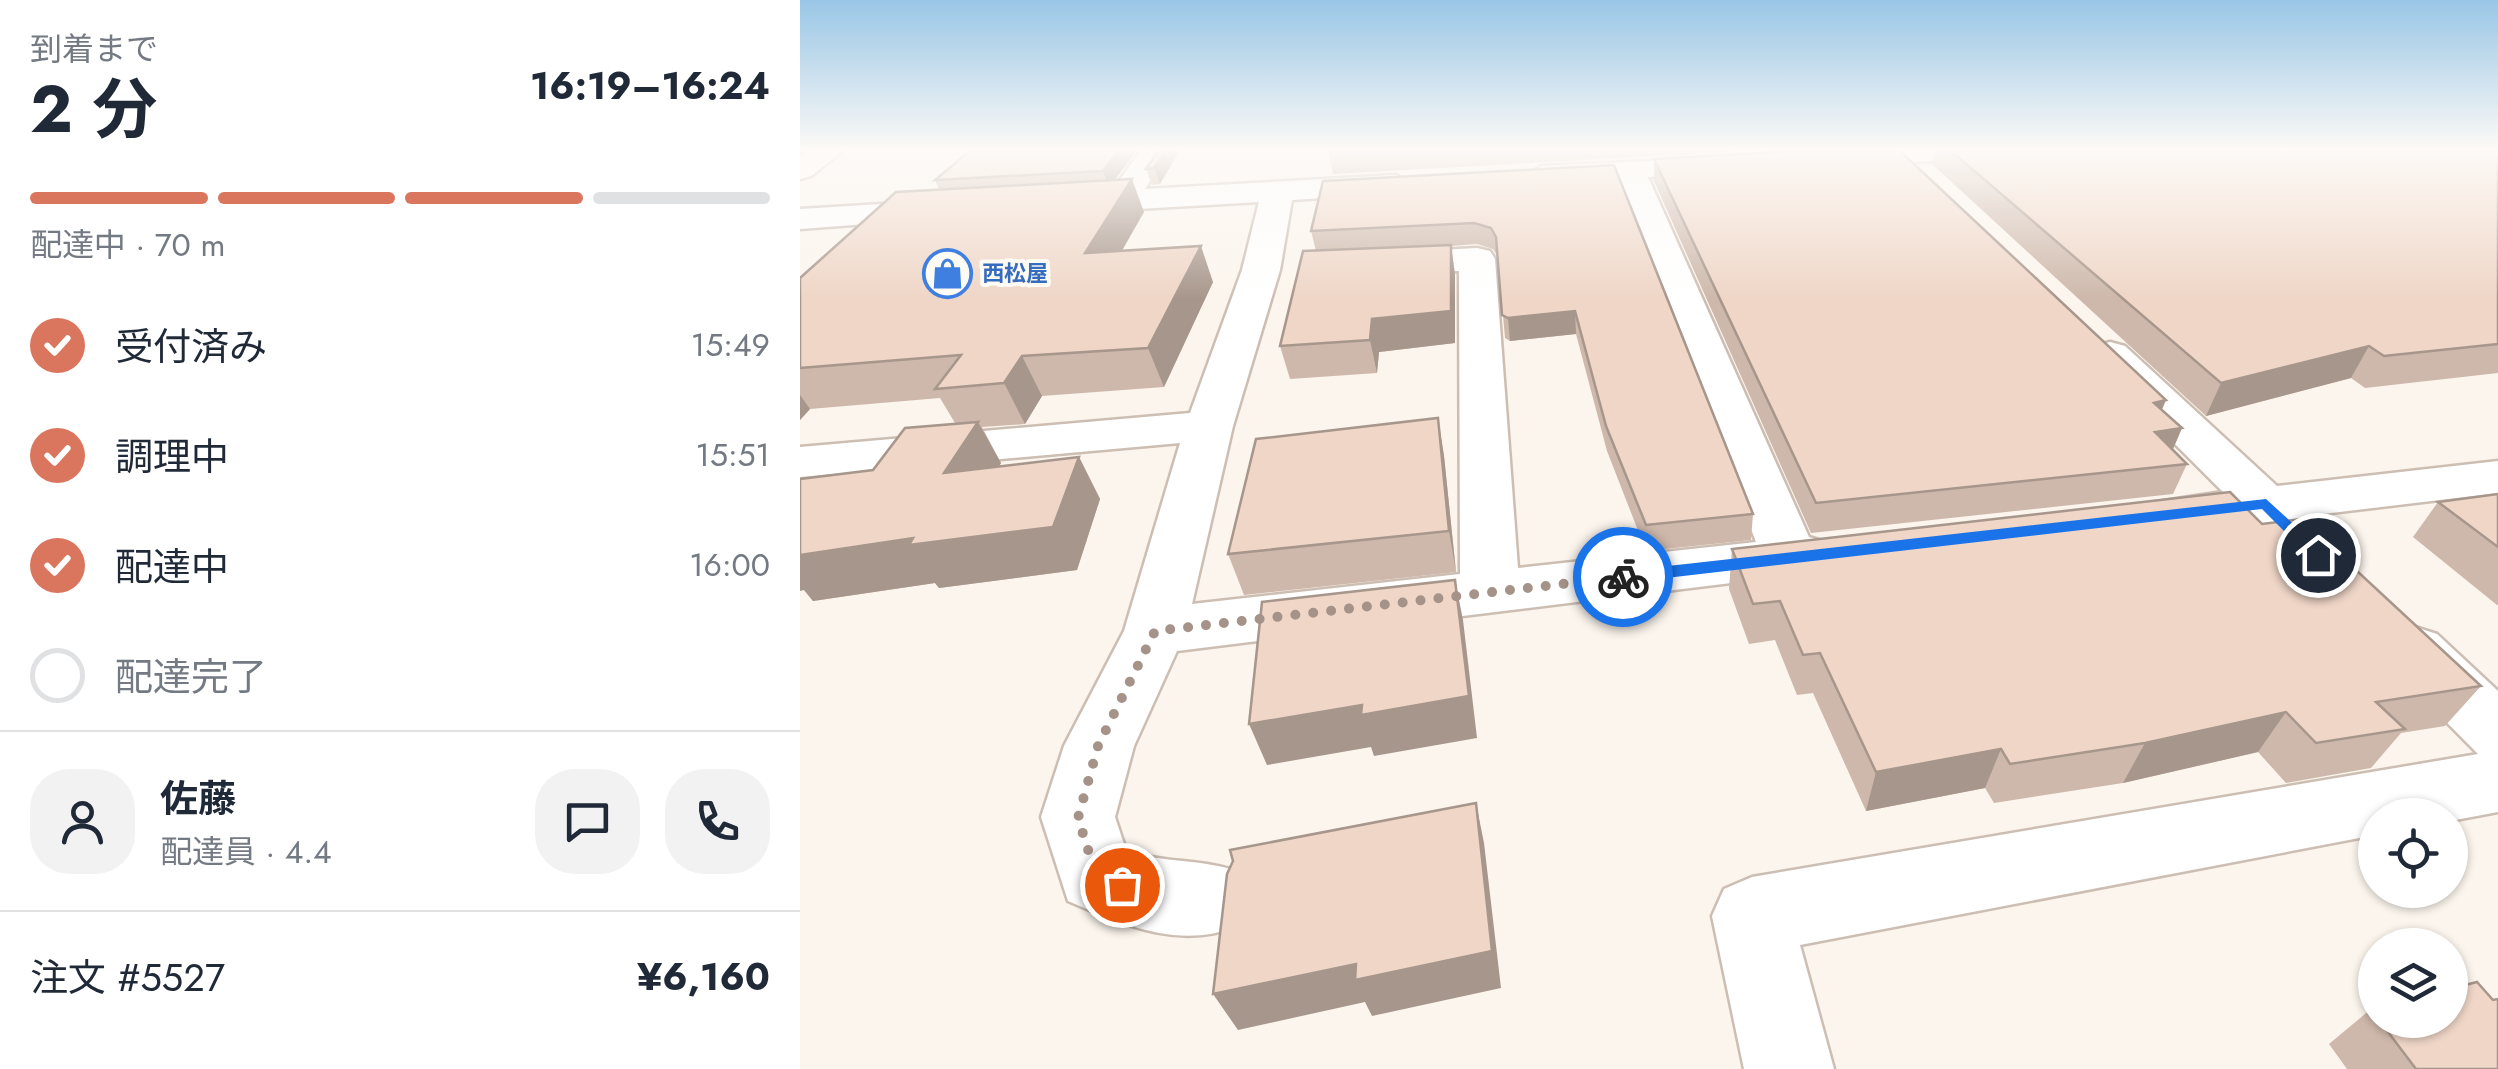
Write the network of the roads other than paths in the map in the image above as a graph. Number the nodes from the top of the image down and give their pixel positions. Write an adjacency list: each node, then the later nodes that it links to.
1 (1108, 200): 4 (street)
2 (1280, 200): 7 (street)
3 (1641, 200): 15 (street)
4 (1028, 205)
5 (971, 208): 6 (street)
6 (800, 219)
7 (1300, 268): 9 (street); 17 (street)
8 (2082, 329): 12 (street)
9 (1208, 426): 10 (street); 19 (street)
10 (800, 462)
11 (2498, 477): 12 (street)
12 (2266, 504): 13 (street); 16 (street)
13 (2127, 519)
14 (1850, 550): 15 (street)
15 (1790, 556): 17 (street)
16 (2320, 558)
17 (1490, 594): 19 (street)
18 (2389, 626): 20 (street)
19 (1155, 631): 22 (street)
20 (2498, 734)
21 (2498, 781): 23 (street)
22 (1211, 899)
23 (1789, 1069)

